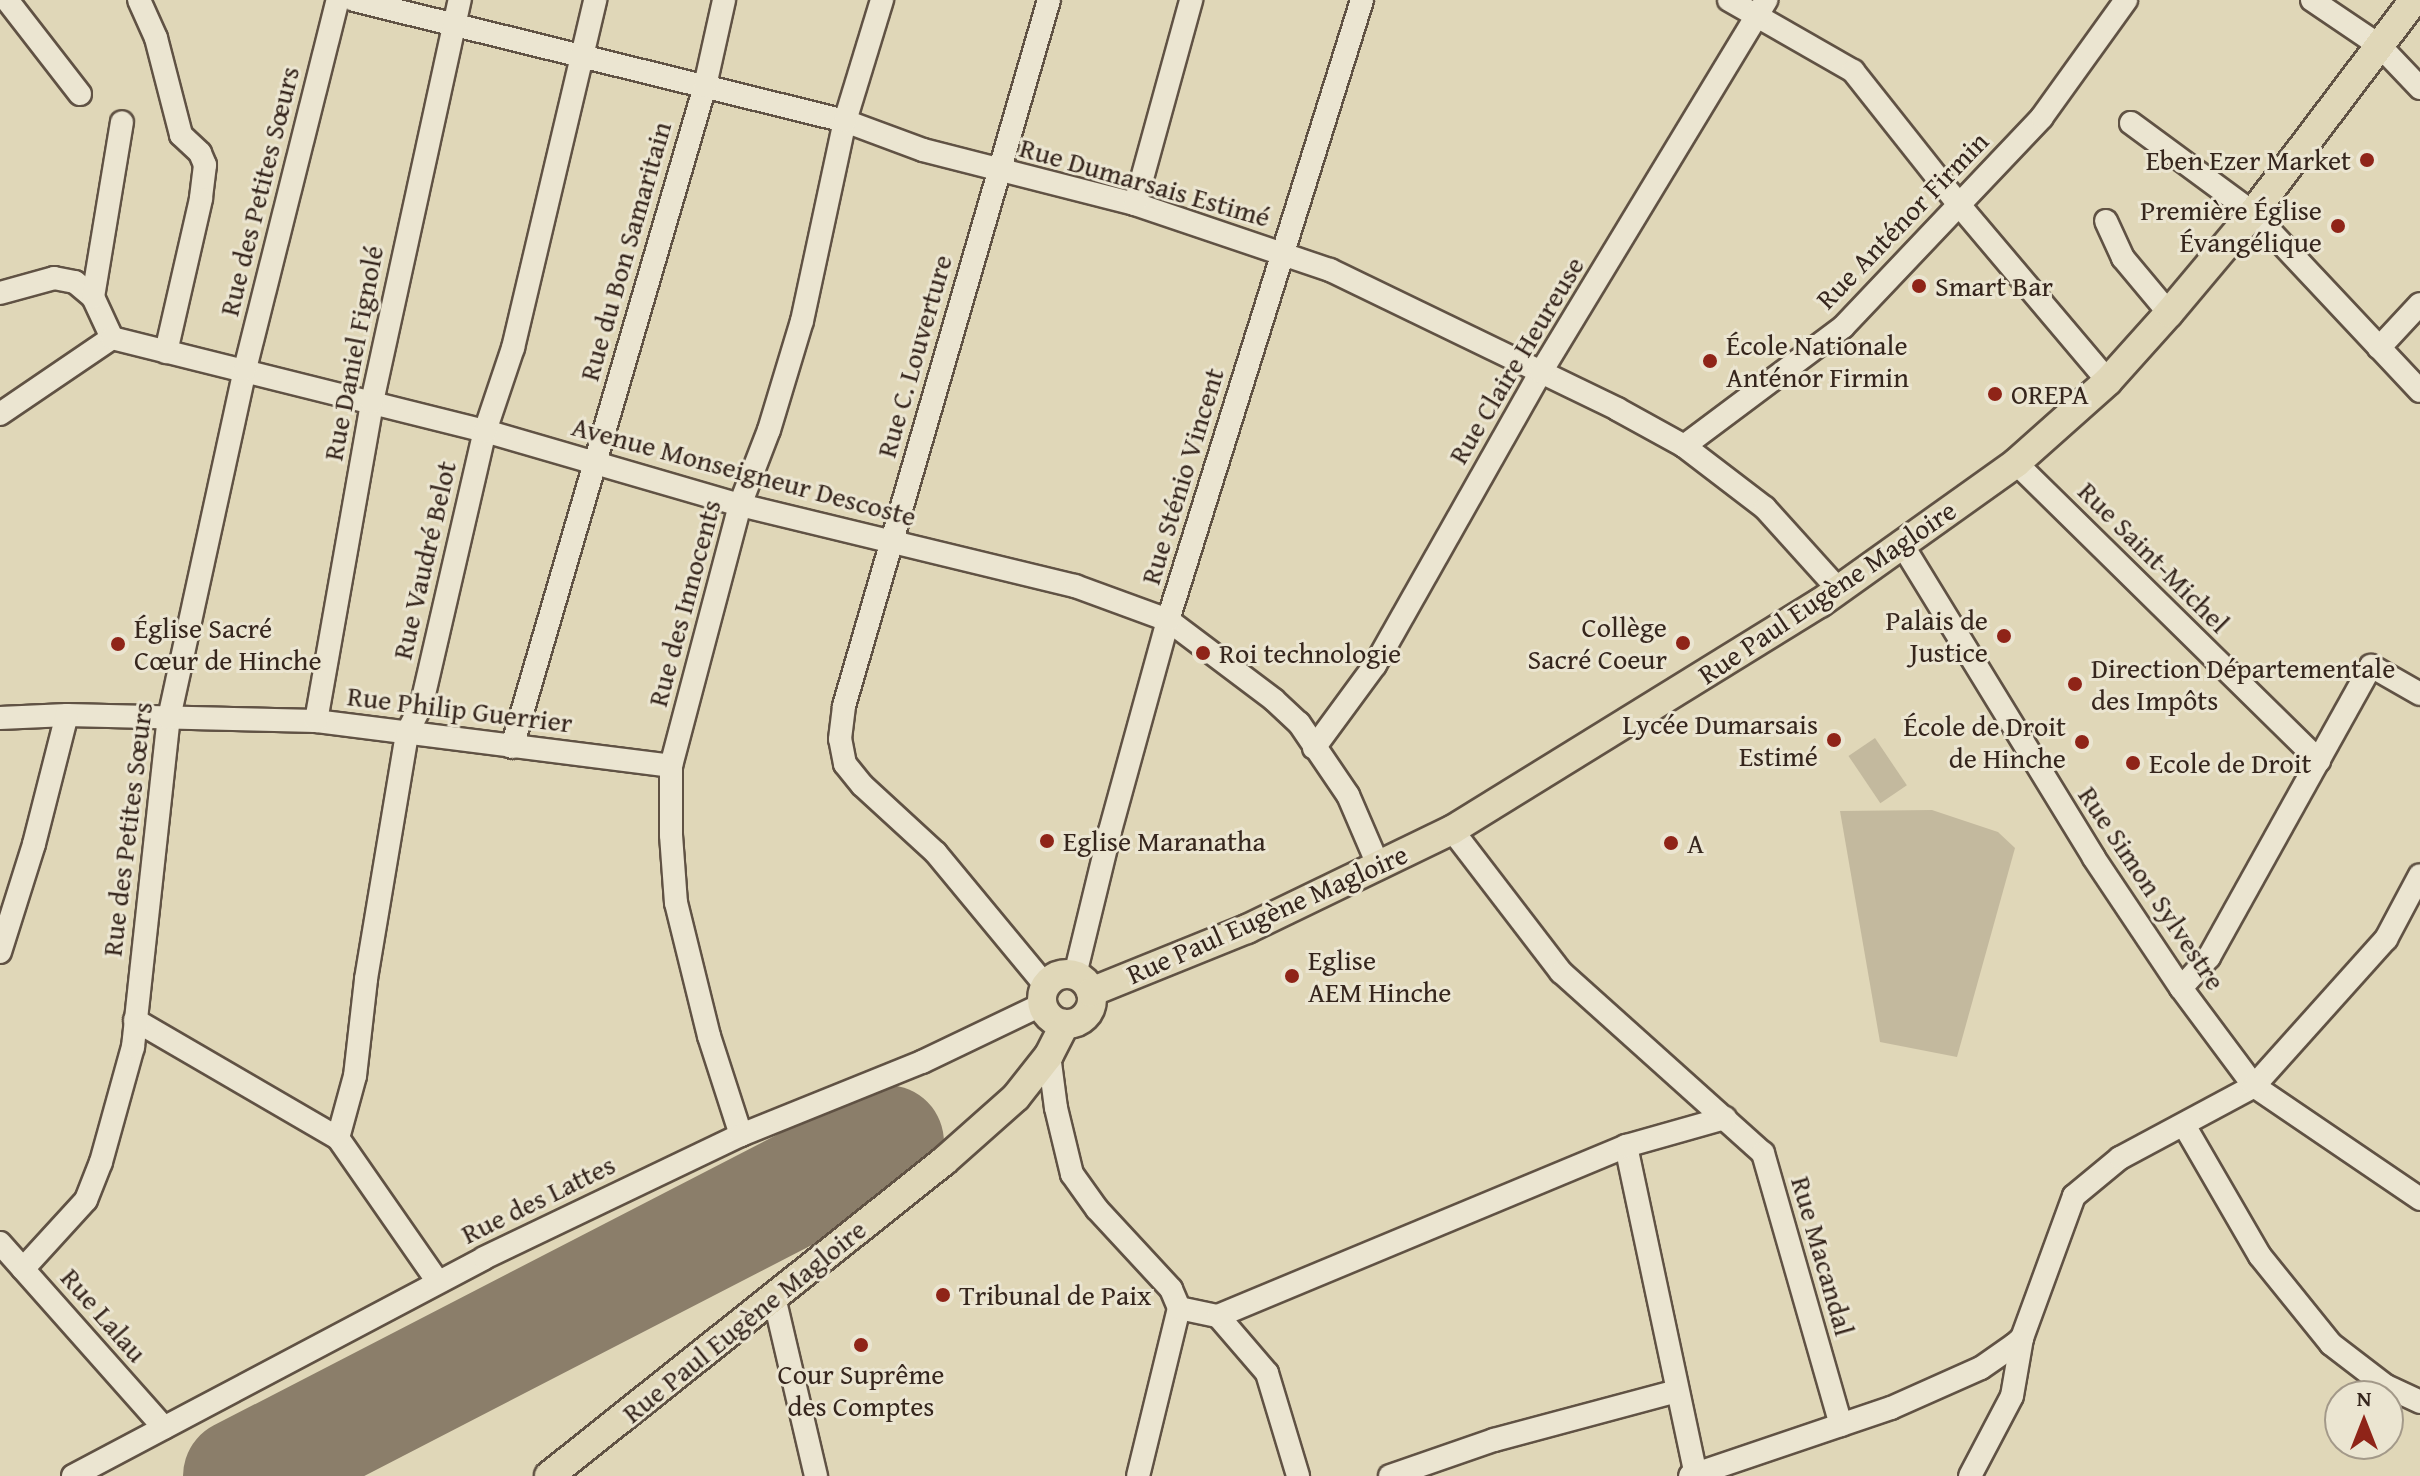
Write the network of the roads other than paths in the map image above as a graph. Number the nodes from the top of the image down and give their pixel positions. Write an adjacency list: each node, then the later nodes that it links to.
1 (7, 0): 22 (street)
2 (139, 0): 38 (street)
3 (338, 0): 39 (street, Rue des Petites Sœurs)
4 (354, 0): 17 (street, Rue Dumarsais Estimé)
5 (460, 0): 17 (street, Rue Daniel Fignolé)
6 (595, 0): 19 (street, Rue Vaudré Belot)
7 (724, 0): 20 (street, Rue du Bon Samaritain)
8 (882, 0): 23 (street, Rue des Innocents)
9 (1049, 0): 26 (street, Rue C. Louverture)
10 (1191, 0): 27 (street)
11 (1362, 0): 31 (street, Rue Sténio Vincent)
12 (1729, 0): 16 (street)
13 (2126, 0): 28 (street, Rue Anténor Firmin)
14 (2312, 0): 18 (street)
15 (2414, 0): 18 (main road, Rue Paul Eugène Magloire)
16 (1763, 8): 28 (street); 40 (street, Rue Claire Heureuse)
17 (453, 26): 19 (street, Rue Dumarsais Estimé); 43 (street, Rue Daniel Fignolé)
18 (2380, 46): 21 (street); 29 (main road, Rue Paul Eugène Magloire)
19 (582, 56): 20 (street, Rue Dumarsais Estimé); 45 (street, Rue Vaudré Belot)
20 (705, 86): 23 (street, Rue Dumarsais Estimé); 47 (street, Rue du Bon Samaritain)
21 (2420, 88)
22 (80, 94)
23 (845, 121): 26 (street, Rue Dumarsais Estimé); 49 (street, Rue des Innocents)
24 (122, 122): 33 (street)
25 (2131, 123): 29 (street)
26 (1001, 170): 27 (street, Rue Dumarsais Estimé); 50 (street, Rue C. Louverture)
27 (1135, 204): 31 (street, Rue Dumarsais Estimé)
28 (1960, 206): 41 (street); 46 (street, Rue Anténor Firmin)
29 (2253, 213): 35 (main road, Rue Paul Eugène Magloire); 37 (street)
30 (2106, 221): 35 (street)
31 (1283, 254): 40 (street, Rue Dumarsais Estimé); 53 (street, Rue Sténio Vincent)
32 (0, 293): 33 (street)
33 (93, 297): 36 (street)
34 (2420, 304): 37 (street)
35 (2169, 313): 41 (main road, Rue Paul Eugène Magloire)
36 (112, 338): 38 (street, Avenue Monseigneur Descoste); 44 (street)
37 (2379, 348): 42 (street)
38 (166, 352): 39 (street, Avenue Monseigneur Descoste)
39 (245, 369): 43 (street, Avenue Monseigneur Descoste); 57 (street, Rue des Petites Sœurs)
40 (1541, 372): 46 (street, Rue Dumarsais Estimé); 61 (street, Rue Claire Heureuse)
41 (2108, 381): 48 (main road, Rue Paul Eugène Magloire)
42 (2420, 391)
43 (372, 402): 45 (street, Avenue Monseigneur Descoste); 58 (street, Rue Daniel Fignolé)
44 (0, 414)
45 (485, 431): 47 (street, Avenue Monseigneur Descoste); 59 (street, Rue Vaudré Belot)
46 (1684, 446): 52 (street, Rue Dumarsais Estimé)
47 (594, 462): 49 (street, Avenue Monseigneur Descoste); 60 (street, Rue du Bon Samaritain)
48 (2016, 463): 51 (main road, Rue Paul Eugène Magloire); 62 (street, Rue Saint-Michel)
49 (740, 505): 50 (street, Avenue Monseigneur Descoste); 63 (street, Rue des Innocents)
50 (893, 544): 53 (street, Avenue Monseigneur Descoste); 70 (street, Rue C. Louverture)
51 (1903, 546): 52 (main road, Rue Paul Eugène Magloire); 69 (street, Rue Simon Sylvestre)
52 (1839, 590): 64 (main road, Rue Paul Eugène Magloire)
53 (1168, 620): 61 (street, Avenue Monseigneur Descoste); 68 (street, Rue Sténio Vincent)
54 (2420, 694): 62 (street)
55 (67, 715): 56 (street, Rue Philip Guerrier); 57 (street, Rue Philip Guerrier); 67 (street)
56 (0, 718)
57 (169, 718): 58 (street, Rue Philip Guerrier); 71 (street, Rue des Petites Sœurs)
58 (316, 721): 59 (street, Rue Philip Guerrier)
59 (407, 733): 60 (street, Rue Philip Guerrier); 78 (street, Rue Vaudré Belot)
60 (512, 747): 63 (street, Rue Philip Guerrier)
61 (1314, 748): 65 (street, Avenue Monseigneur Descoste)
62 (2319, 761): 69 (street)
63 (671, 766): 77 (street, Rue des Innocents)
64 (1452, 830): 65 (main road, Rue Paul Eugène Magloire); 75 (street, Rue Macandal)
65 (1379, 867): 68 (main road, Rue Paul Eugène Magloire)
66 (2420, 875): 74 (street)
67 (0, 952)
68 (1083, 984): 70 (main road); 72 (main road)
69 (2181, 988): 74 (street, Rue Simon Sylvestre)
70 (1044, 995): 72 (main road); 77 (street, Rue des Lattes)
71 (135, 1020): 78 (street); 82 (street, Rue des Petites Sœurs)
72 (1065, 1024): 73 (main road, Rue Paul Eugène Magloire)
73 (1049, 1055): 84 (main road, Rue Paul Eugène Magloire); 85 (street)
74 (2254, 1086): 76 (street); 80 (street, Rue Simon Sylvestre)
75 (1725, 1118): 79 (street); 90 (street, Rue Macandal)
76 (2184, 1125): 87 (street); 89 (street)
77 (741, 1135): 83 (street, Rue des Lattes)
78 (338, 1138): 83 (street)
79 (1626, 1146): 86 (street); 88 (street)
80 (2420, 1199)
81 (0, 1243): 82 (street, Rue Lalau)
82 (23, 1269): 91 (street, Rue Lalau)
83 (438, 1282): 91 (street, Rue des Lattes)
84 (774, 1297): 94 (main road, Rue Paul Eugène Magloire); 95 (street)
85 (1179, 1308): 86 (street); 96 (street)
86 (1218, 1316): 97 (street)
87 (2022, 1338): 90 (street); 99 (street)
88 (1677, 1391): 92 (street); 98 (street)
89 (2420, 1402)
90 (1841, 1425): 92 (street)
91 (164, 1428): 93 (street, Rue des Lattes)
92 (1692, 1474)
93 (73, 1476)
94 (549, 1476)
95 (816, 1476)
96 (1138, 1476)
97 (1298, 1476)
98 (1390, 1476)
99 (1970, 1476)

